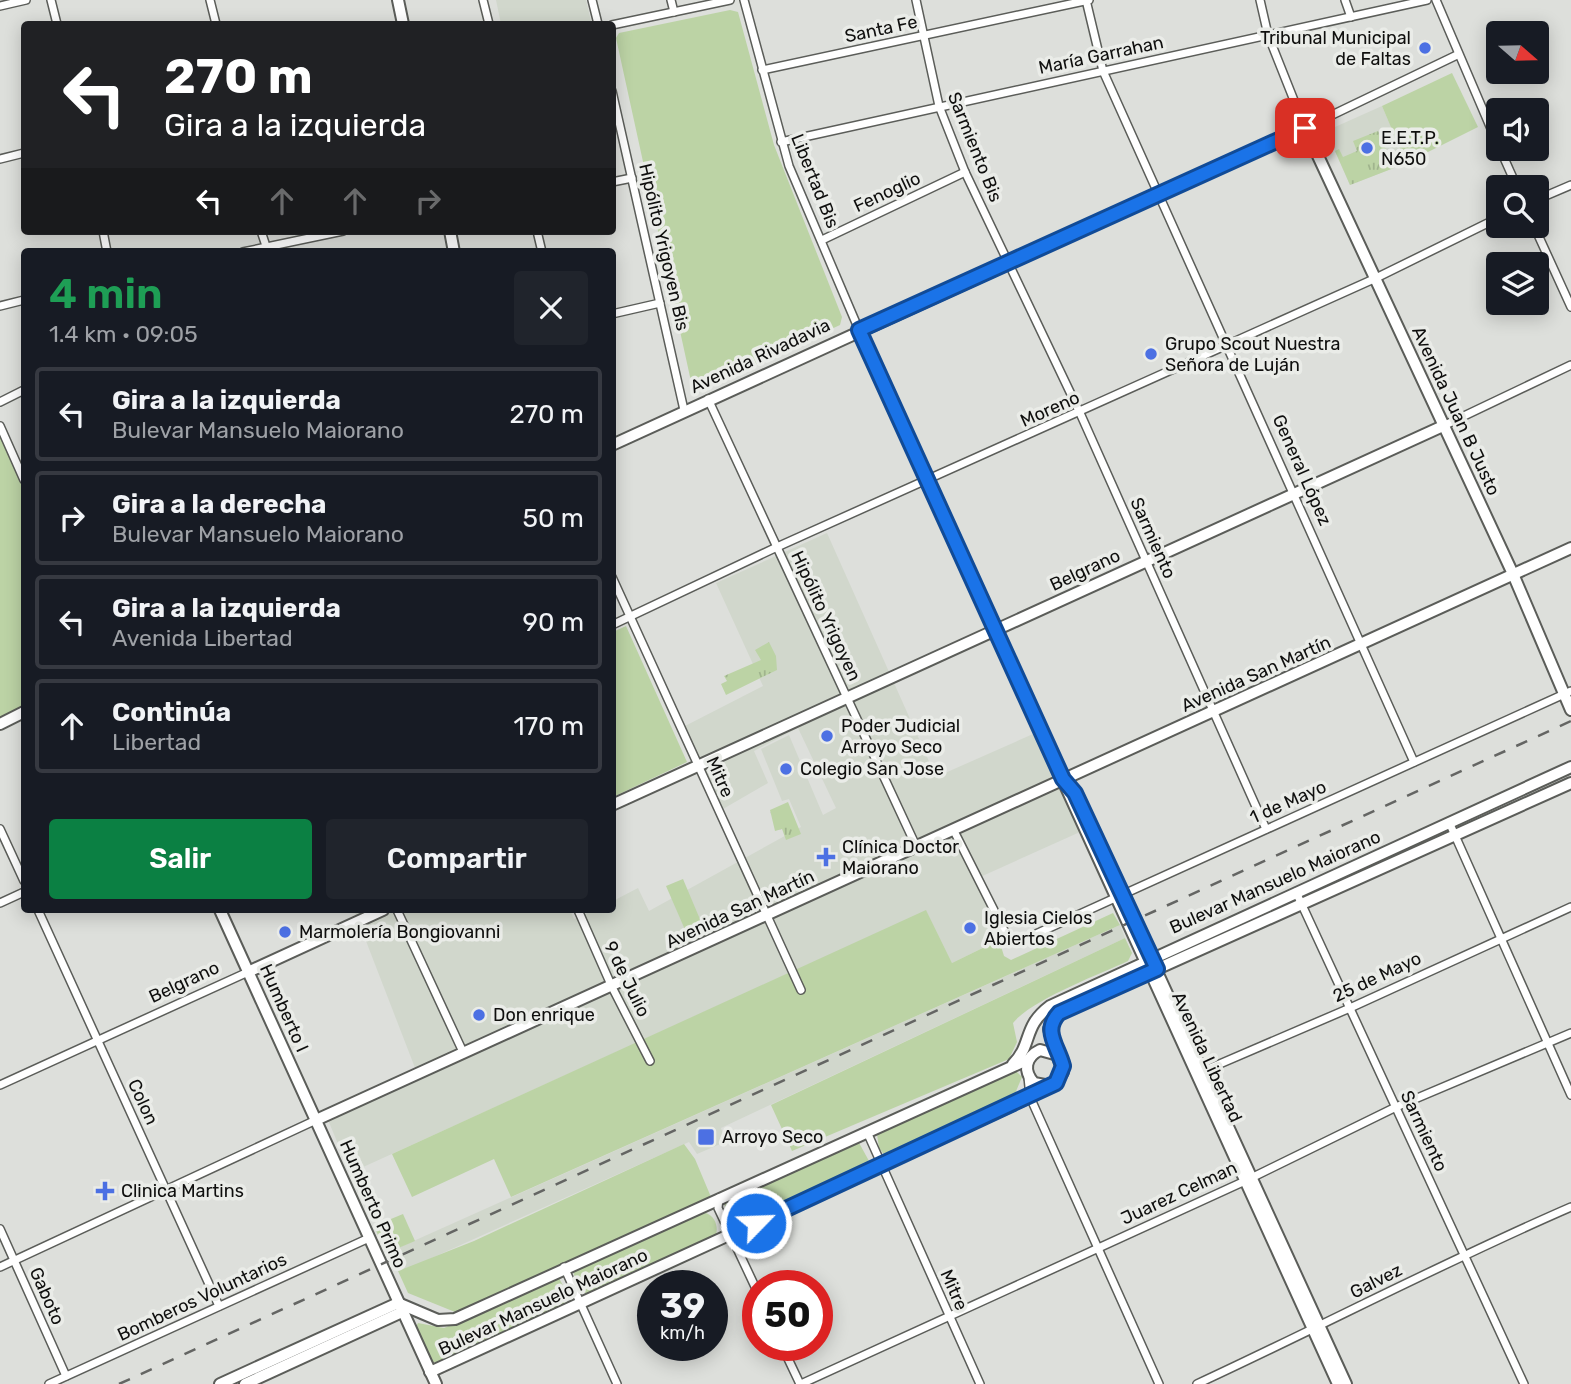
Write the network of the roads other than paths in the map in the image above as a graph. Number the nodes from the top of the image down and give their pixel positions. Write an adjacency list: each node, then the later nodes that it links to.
1 (26, 0): 16 (street)
2 (51, 0): 19 (street)
3 (210, 0): 20 (street)
4 (398, 0): 21 (main road)
5 (483, 0): 22 (street)
6 (592, 0): 23 (street)
7 (671, 0): 17 (street)
8 (730, 0): 17 (street)
9 (744, 0): 28 (street, Libertad Bis)
10 (916, 0): 26 (street, Sarmiento Bis)
11 (1087, 0): 26 (street, Santa Fe); 29 (street, General López)
12 (1260, 0): 25 (street)
13 (1345, 0): 18 (street)
14 (1427, 0): 18 (street, María Garrahan)
15 (1436, 0): 27 (street)
16 (0, 6)
17 (674, 12): 24 (street)
18 (1351, 17): 25 (street, María Garrahan)
19 (56, 21)
20 (215, 21)
21 (402, 21)
22 (488, 21)
23 (597, 21)
24 (616, 24)
25 (1268, 35): 29 (street, María Garrahan); 33 (street)
26 (924, 37): 28 (street, Santa Fe); 30 (street, Sarmiento Bis)
27 (1457, 55): 32 (street); 33 (street, Avenida Rivadavia)
28 (762, 70): 34 (street, Libertad Bis)
29 (1103, 71): 30 (street, María Garrahan); 41 (street, General López)
30 (939, 106): 34 (street, María Garrahan); 37 (street, Sarmiento Bis)
31 (616, 108): 38 (street, Hipólito Yrigoyen Bis)
32 (1486, 119)
33 (1305, 128): 41 (main road, Avenida Rivadavia); 49 (main road, Avenida Juan B Justo)
34 (781, 142): 46 (street, Libertad Bis)
35 (21, 154): 36 (street)
36 (0, 159)
37 (965, 172): 46 (street, Fenoglio); 48 (street, Sarmiento Bis)
38 (632, 178): 39 (street); 51 (street, Hipólito Yrigoyen Bis)
39 (616, 181)
40 (1571, 185): 42 (street)
41 (1157, 194): 48 (main road, Avenida Rivadavia); 56 (street, General López)
42 (1549, 194)
43 (1486, 224): 49 (street, Moreno)
44 (328, 235): 47 (street)
45 (1540, 238): 53 (street)
46 (822, 240): 55 (street, Libertad Bis)
47 (274, 248)
48 (1009, 261): 55 (main road, Avenida Rivadavia); 62 (street, Sarmiento)
49 (1376, 278): 56 (street, Moreno); 64 (main road, Avenida Juan B Justo)
50 (21, 301): 52 (street)
51 (660, 303): 54 (street); 61 (street, Hipólito Yrigoyen Bis)
52 (0, 306)
53 (1571, 307)
54 (616, 313)
55 (859, 330): 59 (main road, Avenida Rivadavia); 67 (street, Libertad Bis)
56 (1227, 345): 62 (street, Moreno); 68 (street, General López)
57 (1571, 365): 64 (street, Belgrano)
58 (21, 392): 60 (street)
59 (708, 399): 61 (main road, Avenida Rivadavia); 69 (street, Hipólito Yrigoyen)
60 (0, 402)
61 (684, 410): 65 (main road, Avenida Rivadavia)
62 (1080, 413): 67 (street, Moreno); 71 (street, Sarmiento)
63 (0, 426): 66 (street)
64 (1443, 426): 68 (main road, Belgrano); 72 (main road, Avenida Juan B Justo)
65 (616, 443)
66 (21, 473)
67 (928, 482): 69 (street, Moreno); 76 (street, Libertad Bis)
68 (1295, 492): 71 (main road, Belgrano); 77 (street, General López)
69 (777, 547): 74 (street, Moreno); 79 (street, Hipólito Yrigoyen)
70 (1571, 548): 72 (main road, Avenida San Martín)
71 (1146, 561): 76 (main road, Belgrano); 81 (street, Sarmiento)
72 (1513, 574): 77 (main road, Avenida San Martín); 78 (main road, Avenida Juan B Justo)
73 (616, 585): 74 (street, Mitre)
74 (631, 617): 75 (street, Moreno); 85 (street, Mitre)
75 (616, 623)
76 (996, 630): 79 (main road, Belgrano); 87 (street, Libertad Bis)
77 (1362, 645): 81 (main road, Avenida San Martín); 84 (street, General López)
78 (1568, 692): 80 (main road, Avenida Juan B Justo); 84 (street, 1 de Mayo)
79 (846, 699): 85 (main road, Belgrano); 94 (street, Hipólito Yrigoyen)
80 (1571, 710)
81 (1214, 713): 87 (main road, Avenida San Martín); 93 (street, Sarmiento)
82 (21, 714): 83 (main road)
83 (0, 724)
84 (1415, 762): 93 (street, 1 de Mayo)
85 (697, 765): 89 (main road, Belgrano); 107 (street, Mitre)
86 (1571, 766): 90 (main road, Bulevar Mansuelo Maiorano)
87 (1063, 779): 92 (main road, Avenida San Martín); 98 (main road, Avenida Libertad)
88 (1571, 783): 90 (main road, Bulevar Mansuelo Maiorano)
89 (616, 803)
90 (1452, 827): 96 (main road, Bulevar Mansuelo Maiorano); 100 (main road, Bulevar Mansuelo Maiorano); 108 (street)
91 (0, 829): 95 (street)
92 (953, 830): 94 (main road, Avenida San Martín); 98 (street, 1 de Mayo)
93 (1266, 830): 98 (street, 1 de Mayo)
94 (916, 846): 107 (main road, Avenida San Martín)
95 (21, 874)
96 (1296, 892): 100 (street, Sarmiento); 109 (main road, Bulevar Mansuelo Maiorano)
97 (21, 893): 99 (street)
98 (1119, 896): 109 (main road, Avenida Libertad)
99 (0, 903)
100 (1301, 904): 110 (main road, Bulevar Mansuelo Maiorano); 114 (street, Sarmiento)
101 (1571, 907): 108 (street, 25 de Mayo)
102 (39, 913): 119 (street, Colon)
103 (221, 913): 111 (main road, Humberto I)
104 (376, 913): 111 (main road, Belgrano)
105 (398, 913): 121 (street)
106 (579, 913): 112 (street, 9 de Julio)
107 (765, 916): 112 (main road, Avenida San Martín); 113 (street, Mitre)
108 (1498, 938): 114 (street, 25 de Mayo); 120 (street)
109 (1148, 959): 110 (main road, Avenida Libertad); 115 (main road, Bulevar Mansuelo Maiorano)
110 (1153, 970): 118 (main road, Bulevar Mansuelo Maiorano); 126 (main road, Avenida Libertad)
111 (248, 972): 119 (street, Belgrano); 133 (main road, Humberto I)
112 (612, 987): 121 (main road, Avenida San Martín); 124 (street, 9 de Julio)
113 (801, 990)
114 (1350, 1008): 126 (street, 25 de Mayo); 132 (street, Sarmiento)
115 (1037, 1016): 117 (main road); 118 (street)
116 (1571, 1033): 120 (street, Juarez Celman)
117 (1026, 1038): 123 (main road); 125 (main road)
118 (1052, 1038): 122 (main road)
119 (98, 1041): 128 (street, Belgrano); 137 (street, Colon)
120 (1548, 1044): 130 (street); 132 (street, Juarez Celman)
121 (463, 1052): 133 (main road, Avenida San Martín)
122 (1058, 1055): 123 (main road, Bulevar Mansuelo Maiorano); 129 (main road)
123 (1029, 1058): 125 (main road, Bulevar Mansuelo Maiorano); 127 (main road)
124 (650, 1060)
125 (1011, 1065): 134 (main road, Bulevar Mansuelo Maiorano)
126 (1200, 1072): 136 (main road, Avenida Libertad)
127 (1027, 1073): 129 (main road); 131 (street)
128 (0, 1086)
129 (1050, 1086): 131 (main road, Bulevar Mansuelo Maiorano)
130 (1571, 1095)
131 (1030, 1097): 135 (main road, Bulevar Mansuelo Maiorano); 143 (street)
132 (1396, 1107): 136 (street, Juarez Celman); 144 (street, Sarmiento)
133 (316, 1120): 137 (street, Avenida San Martín); 142 (main road, Humberto Primo)
134 (867, 1132): 135 (street, Mitre); 138 (main road, Bulevar Mansuelo Maiorano)
135 (881, 1167): 141 (main road, Bulevar Mansuelo Maiorano); 153 (street, Mitre)
136 (1248, 1179): 143 (street, Juarez Celman); 155 (main road, Avenida Libertad)
137 (166, 1191): 145 (street, Avenida San Martín); 150 (street, Colon)
138 (719, 1198): 141 (street); 147 (main road, Bulevar Mansuelo Maiorano)
139 (1571, 1207): 144 (street, Galvez)
140 (0, 1229): 145 (street, Gaboto)
141 (731, 1235): 148 (street); 149 (main road, Bulevar Mansuelo Maiorano)
142 (369, 1238): 150 (street, Bomberos Voluntarios); 151 (main road, Humberto Primo)
143 (1096, 1248): 153 (street, Juarez Celman); 166 (street)
144 (1464, 1254): 155 (street, Galvez); 170 (street, Sarmiento)
145 (14, 1261): 146 (street, Avenida San Martín); 158 (street, Gaboto)
146 (0, 1266)
147 (564, 1267): 149 (street); 152 (main road, Bulevar Mansuelo Maiorano)
148 (747, 1270)
149 (580, 1303): 157 (main road, Bulevar Mansuelo Maiorano); 163 (street)
150 (219, 1306): 158 (street, Bomberos Voluntarios)
151 (400, 1308): 152 (main road, Bulevar Mansuelo Maiorano); 154 (main road); 159 (main road)
152 (423, 1315): 154 (main road)
153 (948, 1316): 164 (street, Juarez Celman); 165 (street, Mitre)
154 (408, 1323): 157 (main road)
155 (1317, 1329): 167 (street, Galvez); 168 (main road, Avenida Libertad); 169 (main road, Avenida Libertad)
156 (790, 1361): 164 (street)
157 (430, 1372): 162 (main road)
158 (66, 1376): 160 (street, Bomberos Voluntarios)
159 (251, 1380): 161 (main road)
160 (49, 1384)
161 (220, 1384)
162 (436, 1384)
163 (617, 1384)
164 (801, 1384)
165 (981, 1384)
166 (1159, 1384)
167 (1197, 1384)
168 (1338, 1384)
169 (1346, 1384)
170 (1524, 1384)

